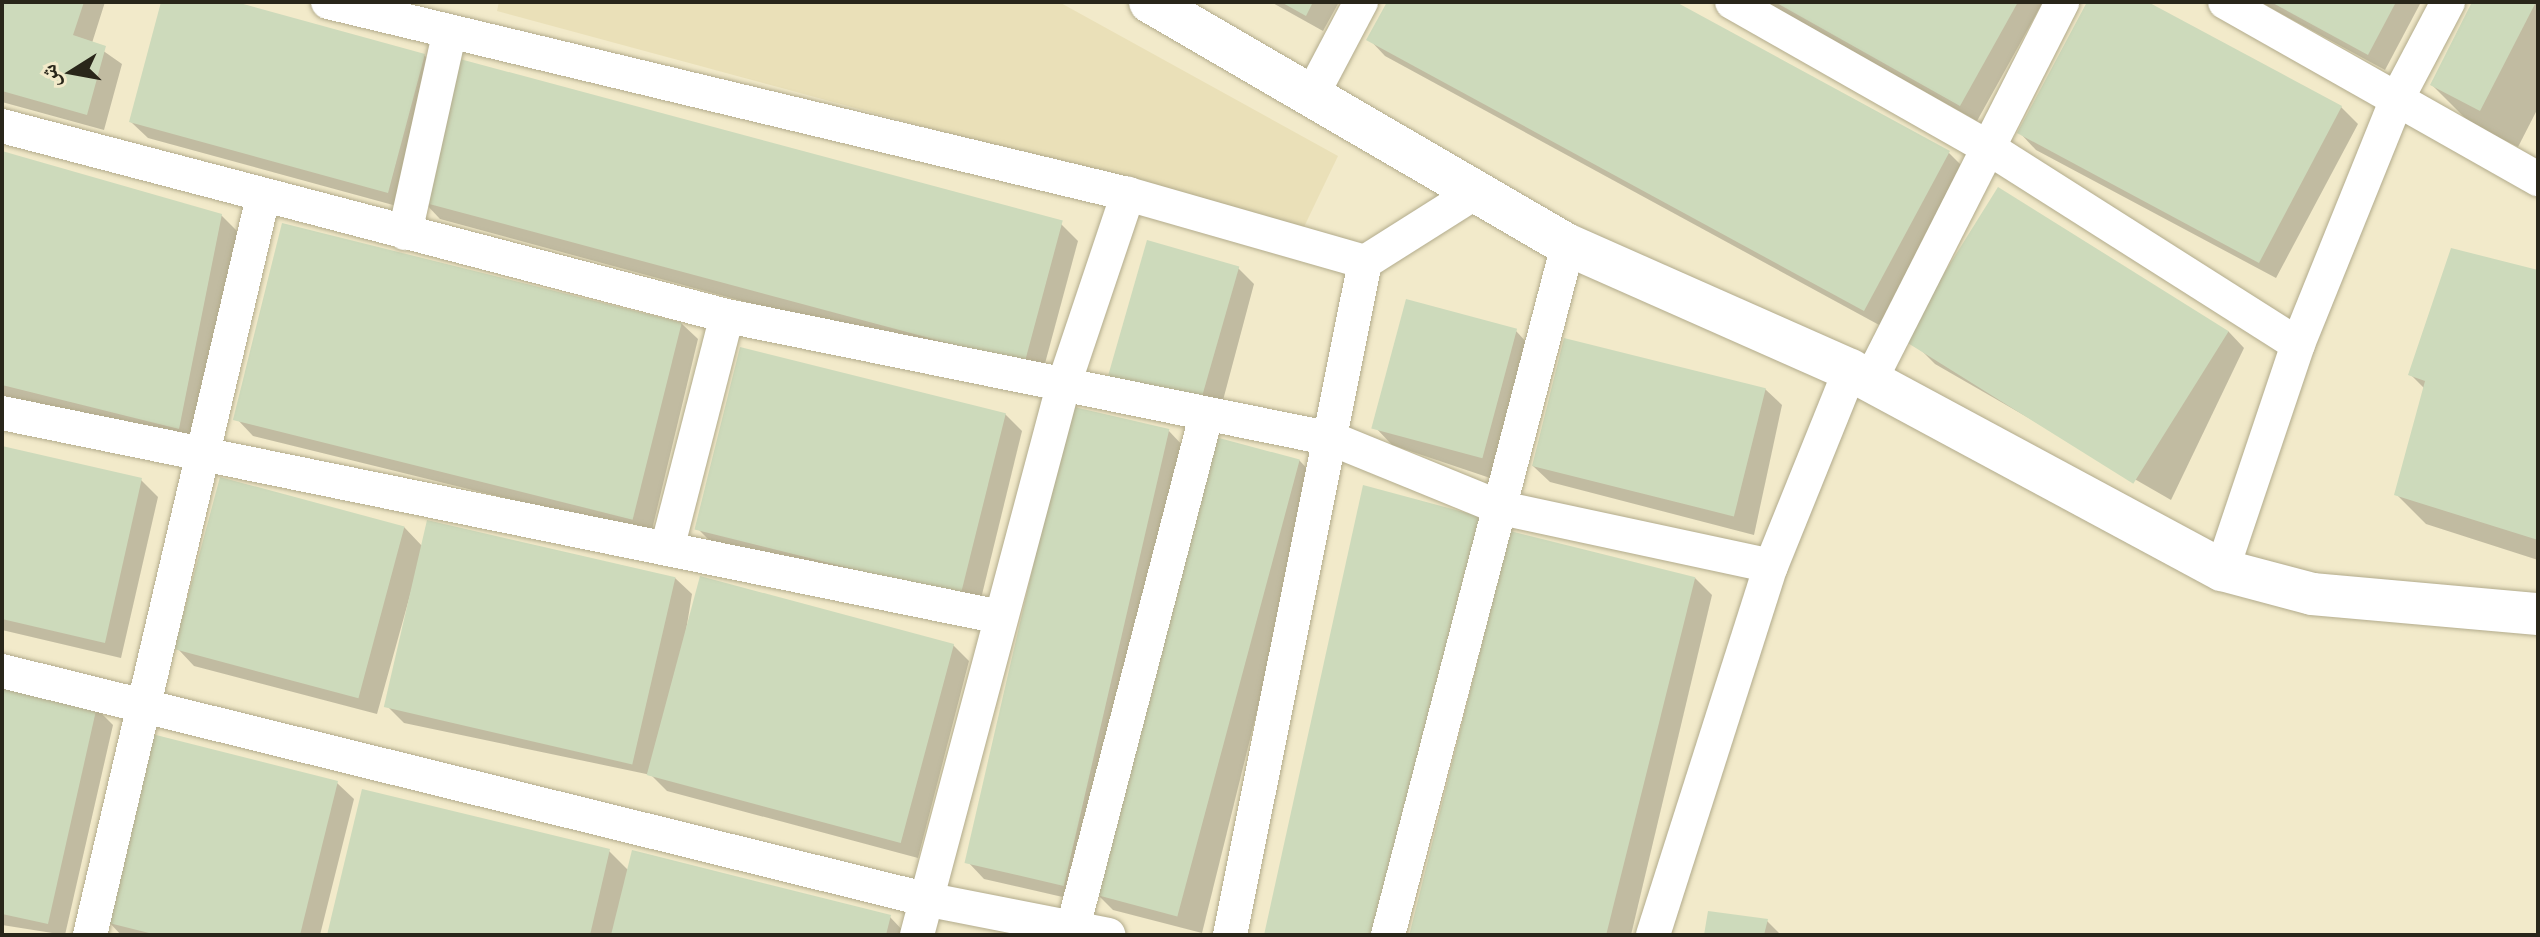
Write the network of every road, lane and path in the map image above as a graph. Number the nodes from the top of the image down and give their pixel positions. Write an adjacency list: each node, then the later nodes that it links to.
1 (328, 2): 8 (street)
2 (1150, 2): 9 (street)
3 (1361, 2): 9 (street)
4 (1732, 2): 12 (street)
5 (2062, 2): 12 (street)
6 (2225, 2): 10 (street)
7 (2448, 2): 10 (street)
8 (449, 35): 15 (street); 17 (street)
9 (1314, 91): 14 (street)
10 (2398, 97): 13 (street); 21 (street)
11 (2, 126): 16 (street)
12 (1987, 147): 21 (street); 22 (street)
13 (2538, 179)
14 (1479, 190): 18 (street); 19 (street)
15 (1128, 194): 19 (street); 23 (street)
16 (263, 197): 17 (street); 27 (street)
17 (405, 233): 20 (street)
18 (1568, 245): 22 (street); 28 (street)
19 (1365, 262): 26 (street)
20 (727, 316): 23 (street); 29 (street)
21 (2298, 344): 31 (street)
22 (1860, 376): 30 (street); 31 (street)
23 (1062, 390): 25 (street); 33 (street)
24 (2, 413): 27 (street)
25 (1206, 416): 26 (street); 37 (street)
26 (1332, 439): 28 (street); 41 (street)
27 (201, 457): 29 (street); 35 (street)
28 (1501, 508): 30 (street); 42 (street)
29 (668, 545): 33 (street)
30 (1771, 566): 43 (street)
31 (2222, 570): 32 (street)
32 (2538, 614)
33 (1000, 617): 36 (street)
34 (2, 671): 35 (street)
35 (142, 704): 36 (street); 38 (street)
36 (925, 899): 37 (street); 39 (street)
37 (1072, 931): 40 (street)
38 (90, 935)
39 (917, 935)
40 (1109, 935)
41 (1230, 935)
42 (1388, 935)
43 (1653, 935)

